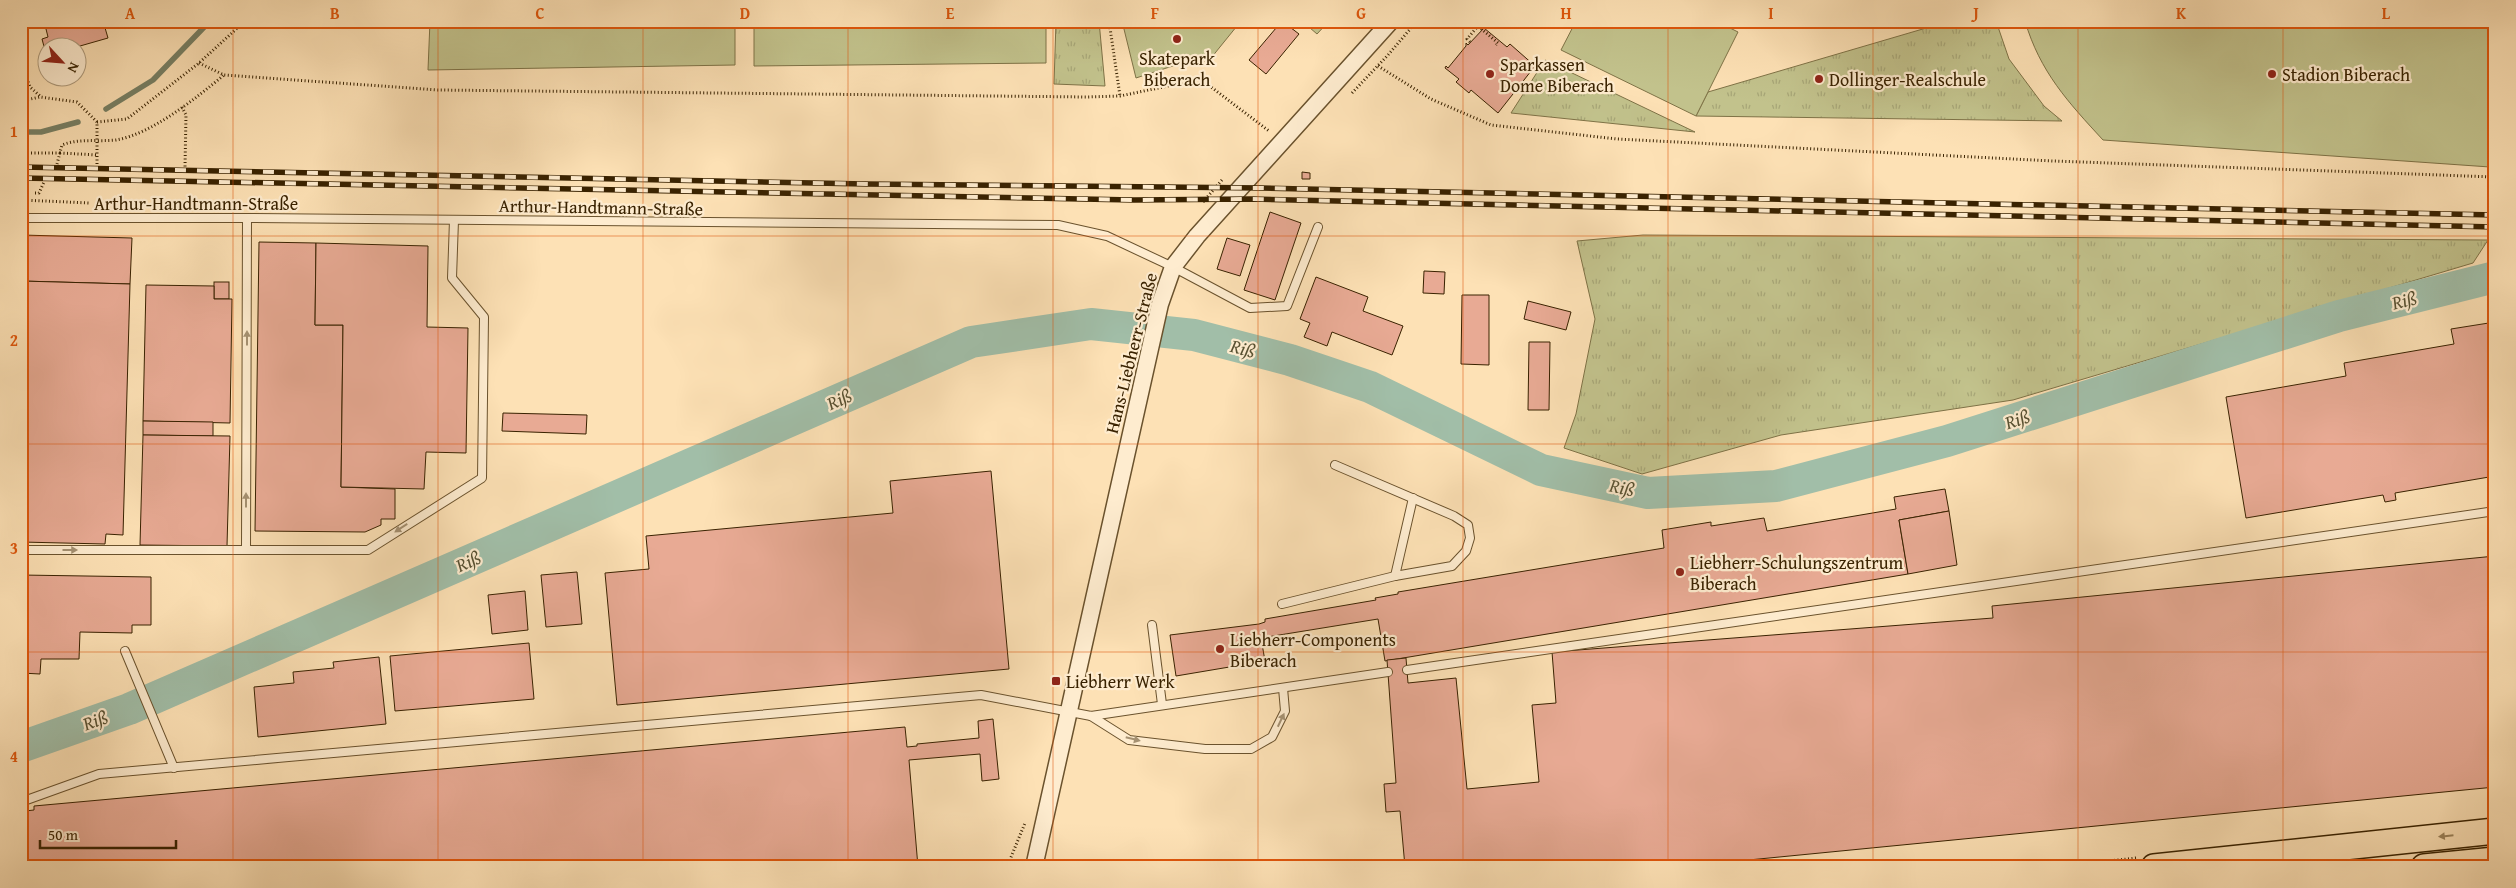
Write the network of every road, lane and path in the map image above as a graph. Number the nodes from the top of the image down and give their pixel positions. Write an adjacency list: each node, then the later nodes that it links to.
1 (245, 21): 10 (path)
2 (1109, 21): 12 (path)
3 (1391, 21): 18 (street, Hans-Liebherr-Straße)
4 (1417, 21): 24 (path)
5 (1482, 21): 6 (path)
6 (1478, 26): 7 (path); 8 (path)
7 (1470, 42)
8 (1496, 45)
9 (21, 62): 13 (path)
10 (199, 63): 11 (path); 16 (path)
11 (224, 75): 12 (path); 15 (path)
12 (1120, 96): 18 (path)
13 (40, 97): 14 (path); 16 (path)
14 (21, 100)
15 (182, 106): 17 (path); 23 (path)
16 (97, 122): 17 (path)
17 (98, 140): 20 (path); 21 (path)
18 (1286, 140): 34 (street, Hans-Liebherr-Straße)
19 (24, 152): 20 (path, bridge)
20 (98, 155): 22 (path)
21 (57, 164)
22 (97, 165)
23 (185, 167)
24 (2495, 177)
25 (26, 182): 28 (path)
26 (44, 182): 27 (path)
27 (35, 193)
28 (23, 200): 29 (path)
29 (90, 203)
30 (21, 218): 31 (lane, Arthur-Handtmann-Straße)
31 (247, 218): 32 (lane, Arthur-Handtmann-Straße); 38 (lane, one-way to 31)
32 (454, 220): 34 (lane, Arthur-Handtmann-Straße); 38 (lane, one-way to 38)
33 (1318, 228): 34 (lane, Arthur-Handtmann-Straße)
34 (1173, 267): 48 (street, Hans-Liebherr-Straße)
35 (1335, 465): 36 (lane)
36 (1413, 498): 40 (lane); 40 (lane)
37 (2495, 511): 44 (lane)
38 (246, 549): 39 (lane, one-way to 38)
39 (21, 550)
40 (1395, 576): 41 (lane)
41 (1282, 604)
42 (1152, 625): 47 (lane)
43 (125, 651): 50 (lane)
44 (1407, 670)
45 (1388, 672): 46 (lane)
46 (1283, 688): 47 (lane); 49 (lane, one-way to 46)
47 (1162, 704): 49 (lane)
48 (1068, 711): 49 (lane); 50 (lane); 54 (street, Hans-Liebherr-Straße)
49 (1091, 716)
50 (174, 768): 51 (lane)
51 (21, 802)
52 (2495, 831): 55 (main road, one-way to 55)
53 (2495, 860): 56 (main road)
54 (1034, 867)
55 (2154, 867)
56 (2424, 867)

